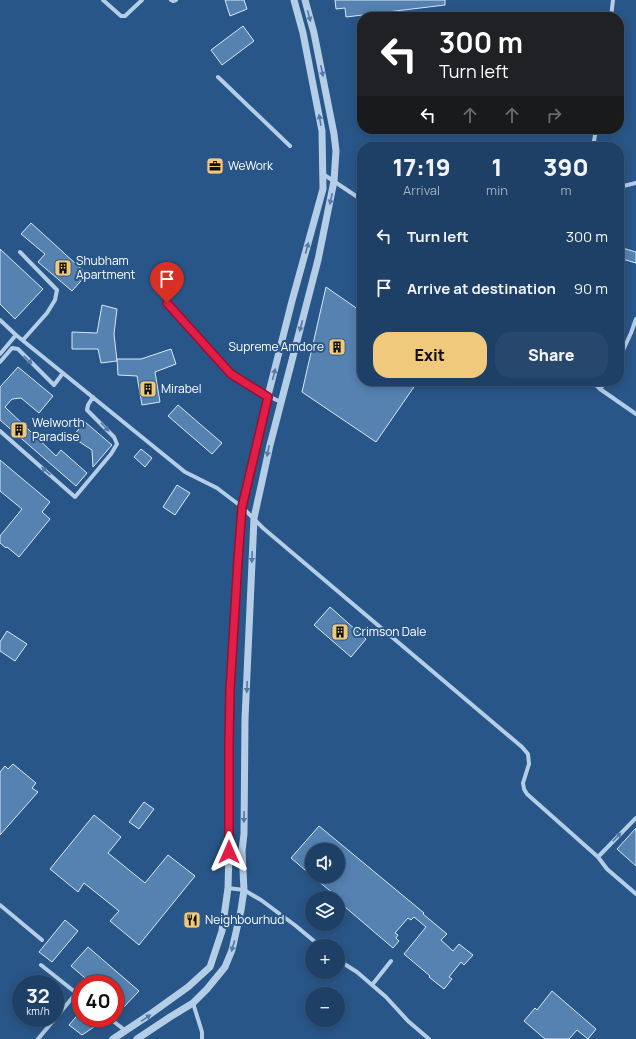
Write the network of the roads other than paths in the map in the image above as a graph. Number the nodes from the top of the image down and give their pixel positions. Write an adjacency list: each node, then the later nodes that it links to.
1 (103, 0): 2 (street)
2 (142, 0)
3 (171, 0): 4 (street)
4 (176, 0)
5 (294, 0): 11 (street, one-way to 5)
6 (305, 0): 12 (street, one-way to 12)
7 (614, 0): 8 (street)
8 (612, 12)
9 (218, 77): 10 (street)
10 (290, 146)
11 (323, 174): 12 (street); 30 (street, one-way to 11)
12 (334, 181): 15 (street); 31 (street, one-way to 31)
13 (636, 183): 14 (street)
14 (624, 186)
15 (357, 197)
16 (20, 252): 21 (street)
17 (167, 303): 30 (street)
18 (636, 318): 22 (street)
19 (0, 320): 20 (street)
20 (16, 335): 21 (street); 23 (street)
21 (23, 340): 25 (street)
22 (624, 348)
23 (0, 354)
24 (0, 362): 25 (street, one-way to 25)
25 (63, 373): 29 (street)
26 (597, 386): 28 (street)
27 (602, 386): 28 (street)
28 (600, 389): 32 (street)
29 (93, 397): 33 (street, one-way to 33); 34 (street)
30 (268, 397): 31 (street); 34 (street)
31 (281, 402): 35 (street, one-way to 35)
32 (636, 414)
33 (0, 431)
34 (242, 507): 35 (street); 38 (street)
35 (254, 518): 37 (street); 39 (street, one-way to 39)
36 (636, 818): 37 (street, one-way to 36)
37 (598, 857): 40 (street)
38 (228, 888): 39 (street); 52 (street, one-way to 38)
39 (244, 890): 42 (street); 50 (street, one-way to 50)
40 (636, 894)
41 (0, 905): 43 (street)
42 (312, 939)
43 (42, 940)
44 (391, 961): 47 (street)
45 (345, 964): 47 (street)
46 (41, 965): 48 (street)
47 (372, 985): 57 (street)
48 (72, 990)
49 (72, 998): 53 (street)
50 (193, 1003): 55 (street); 56 (street)
51 (121, 1027): 52 (street)
52 (126, 1031): 54 (street)
53 (38, 1039)
54 (113, 1039)
55 (138, 1039)
56 (202, 1039)
57 (429, 1039)

